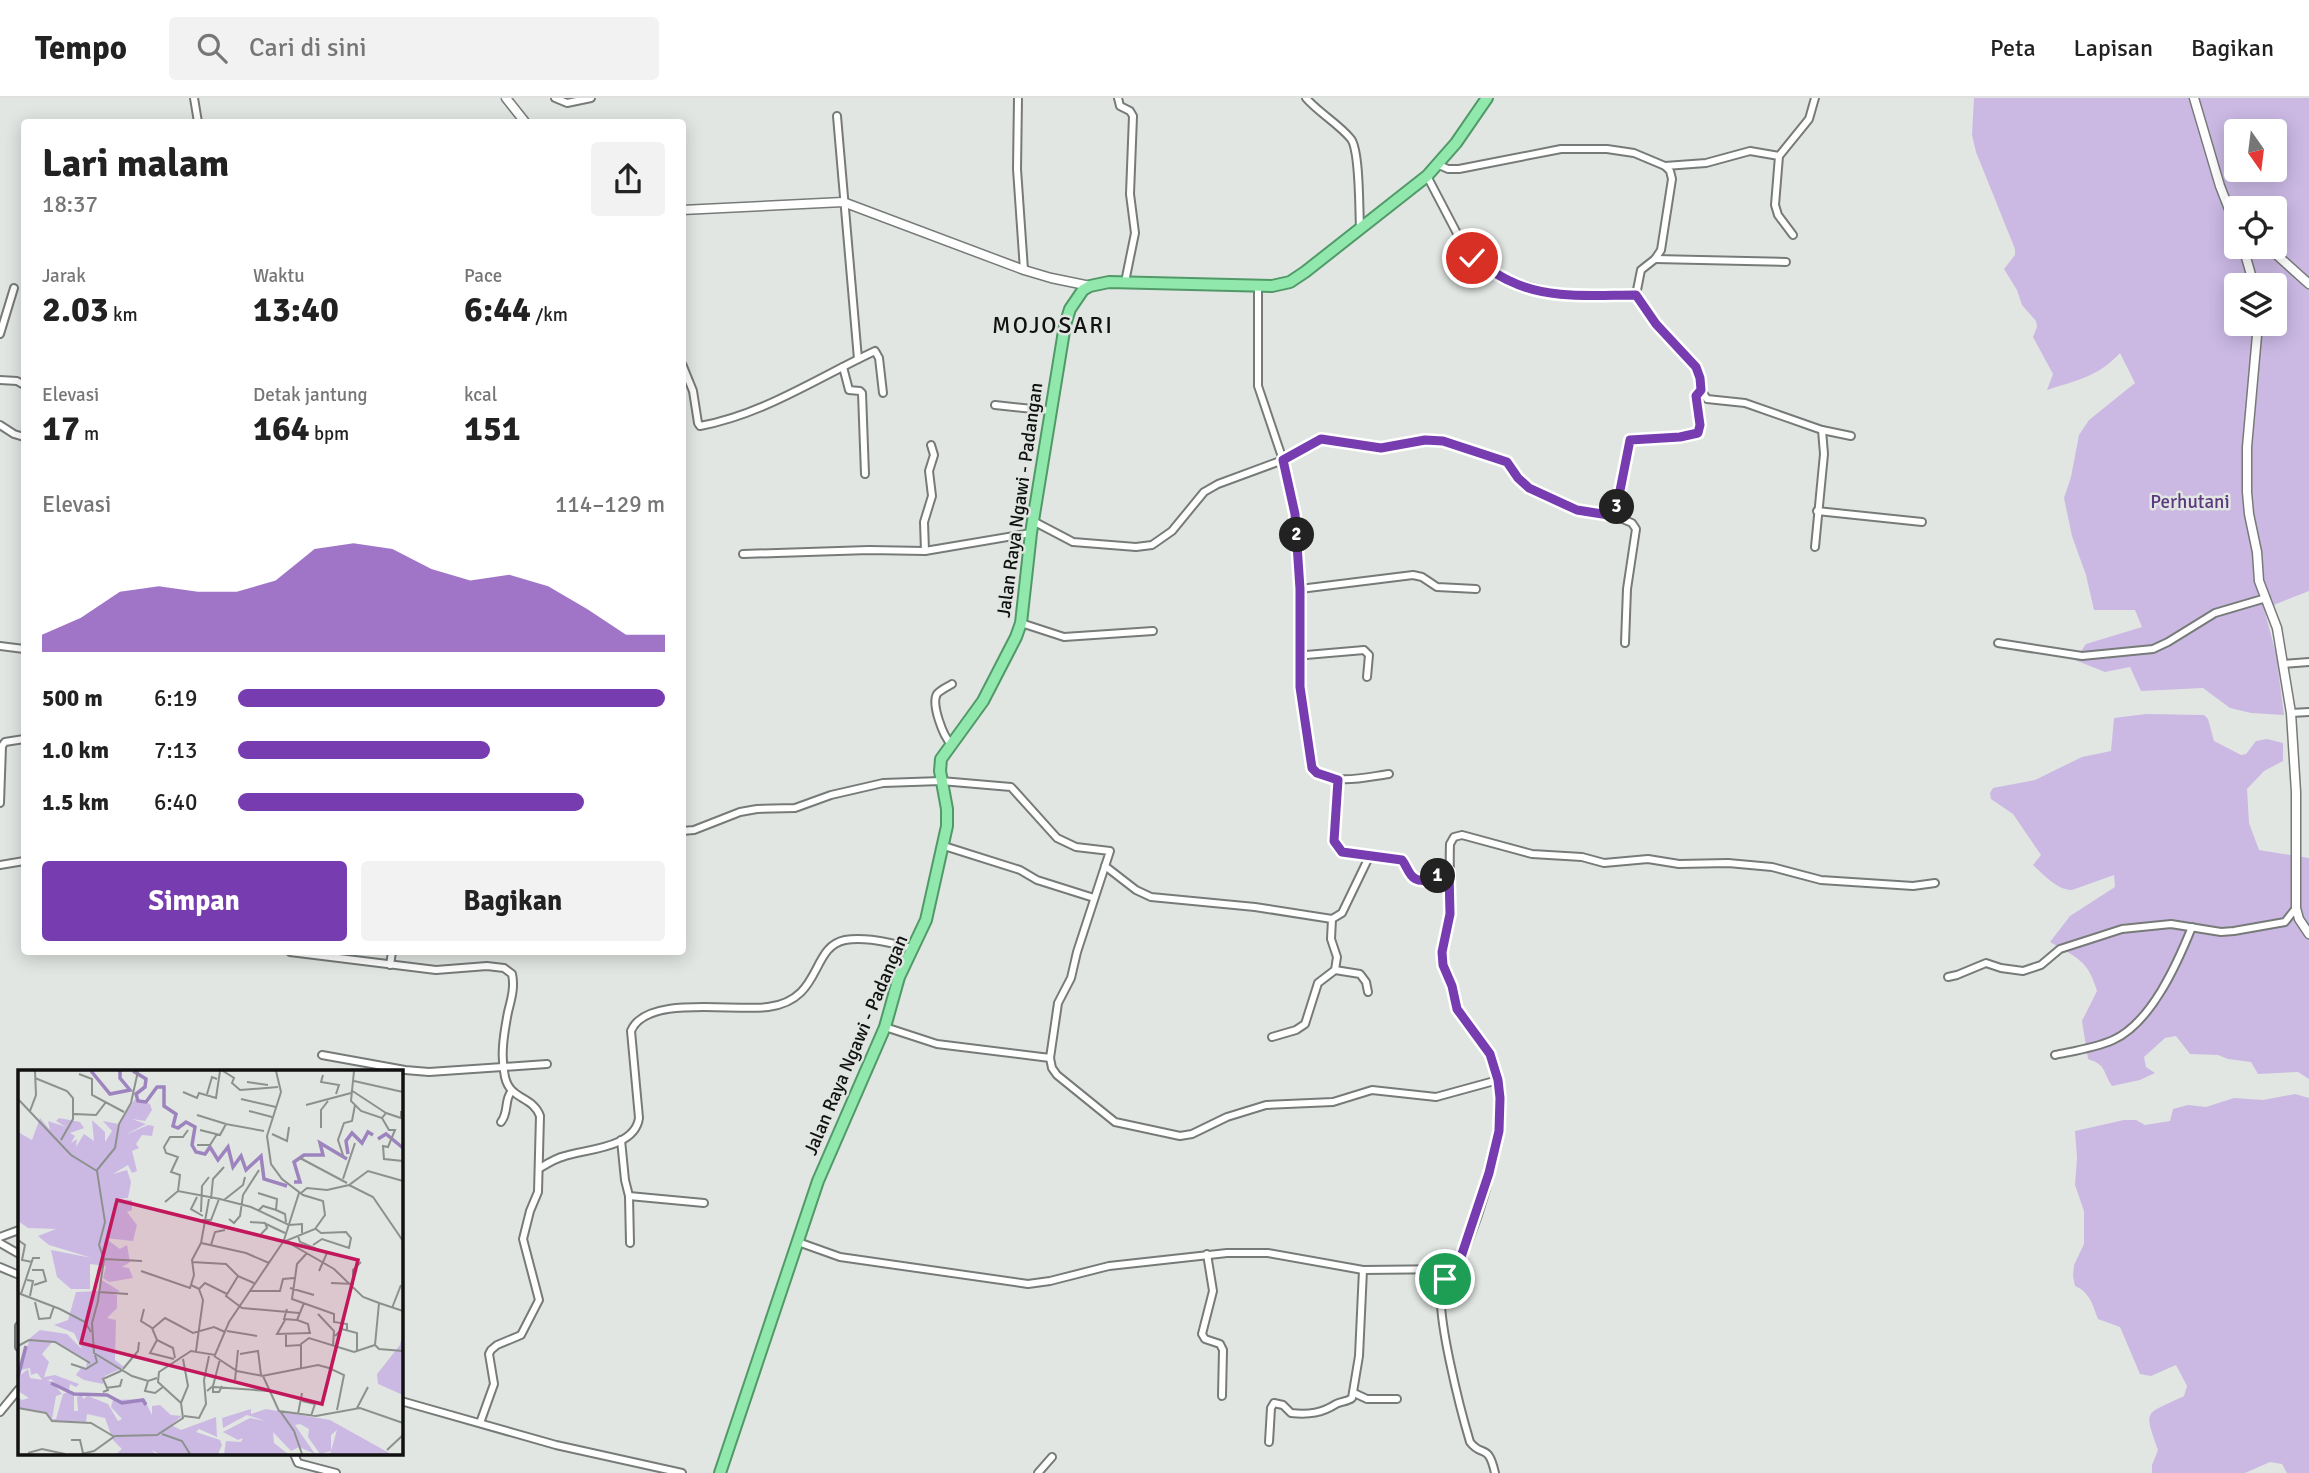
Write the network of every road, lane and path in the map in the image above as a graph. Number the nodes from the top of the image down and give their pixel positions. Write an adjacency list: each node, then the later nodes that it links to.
1 (194, 98): 12 (street)
2 (506, 98): 13 (street)
3 (555, 98): 4 (street)
4 (591, 98)
5 (1018, 98): 26 (street)
6 (1118, 98): 27 (street)
7 (1306, 98): 21 (street)
8 (1487, 98): 15 (highway)
9 (1815, 98): 14 (street)
10 (2194, 98): 18 (street)
11 (837, 116): 19 (street)
12 (198, 119)
13 (523, 119)
14 (1779, 156): 16 (street); 22 (street)
15 (1439, 165): 16 (street); 17 (highway)
16 (1665, 166): 23 (street)
17 (1427, 176): 21 (highway); 32 (street)
18 (2225, 196)
19 (844, 202): 20 (street); 26 (street); 36 (street)
20 (686, 211)
21 (1360, 230): 30 (highway)
22 (1793, 235)
23 (1655, 259): 25 (street); 32 (street)
24 (2281, 259): 28 (street)
25 (1786, 262)
26 (1024, 270): 29 (street)
27 (1125, 282): 29 (highway); 30 (highway)
28 (2309, 284)
29 (1090, 286): 44 (highway, Jalan Raya Ngawi - Padangan)
30 (1258, 286): 50 (street)
31 (14, 288): 33 (street)
32 (1636, 295): 41 (street)
33 (3, 317): 34 (street)
34 (0, 334)
35 (2257, 336): 62 (street)
36 (858, 359): 37 (street); 42 (street)
37 (842, 368): 38 (street); 51 (street)
38 (686, 373)
39 (0, 380): 40 (street)
40 (21, 383)
41 (1701, 390): 46 (street); 53 (street)
42 (883, 393)
43 (995, 405): 44 (street)
44 (1052, 411): 54 (highway, Jalan Raya Ngawi - Padangan)
45 (0, 425): 47 (street)
46 (1822, 430): 48 (street); 52 (street)
47 (21, 436)
48 (1851, 436)
49 (931, 445): 58 (street)
50 (1283, 460): 53 (street); 54 (street); 60 (street)
51 (865, 474)
52 (1817, 510): 55 (street); 57 (street)
53 (1615, 516): 65 (street)
54 (1033, 521): 56 (highway, Jalan Raya Ngawi - Padangan)
55 (1922, 522)
56 (1031, 533): 58 (street); 63 (highway, Jalan Raya Ngawi - Padangan)
57 (1815, 547)
58 (925, 551): 59 (street)
59 (743, 554)
60 (1300, 589): 61 (street); 69 (street)
61 (1476, 589)
62 (2266, 598): 66 (street); 71 (street)
63 (1021, 623): 64 (street); 77 (highway, Jalan Raya Ngawi - Padangan)
64 (1153, 631)
65 (1625, 643)
66 (1998, 643)
67 (0, 646): 68 (street)
68 (21, 649)
69 (1299, 653): 72 (street); 79 (street)
70 (2309, 662): 71 (street)
71 (2284, 664): 75 (street)
72 (1367, 677)
73 (952, 684): 77 (street)
74 (2309, 712): 75 (street)
75 (2291, 713): 91 (street)
76 (21, 739): 81 (street)
77 (951, 744): 80 (highway, Jalan Raya Ngawi - Padangan)
78 (1390, 774): 79 (street)
79 (1338, 780): 84 (street)
80 (942, 781): 82 (street); 83 (highway, Jalan Raya Ngawi - Padangan); 87 (street)
81 (0, 803)
82 (686, 831)
83 (943, 846): 90 (street); 95 (highway, Jalan Raya Ngawi - Padangan)
84 (1370, 855): 88 (street); 92 (street)
85 (21, 862): 86 (street)
86 (0, 865)
87 (1105, 866): 90 (street); 92 (street)
88 (1449, 872): 89 (street); 109 (street)
89 (1935, 883)
90 (1094, 898): 106 (street)
91 (2296, 908): 93 (street); 94 (street)
92 (1332, 919): 99 (street)
93 (2192, 927): 100 (street); 105 (street)
94 (2309, 934)
95 (914, 948): 102 (highway, Jalan Raya Ngawi - Padangan); 112 (street)
96 (313, 955): 98 (street)
97 (392, 955): 98 (street)
98 (390, 965): 108 (street)
99 (1335, 970): 101 (street); 103 (street)
100 (1948, 977)
101 (1368, 992)
102 (885, 1027): 106 (street); 118 (highway, Jalan Raya Ngawi - Padangan)
103 (1272, 1037)
104 (322, 1055): 108 (street)
105 (2055, 1055)
106 (1050, 1058): 109 (street)
107 (547, 1063): 108 (street)
108 (503, 1066): 110 (street)
109 (1498, 1080): 124 (street)
110 (511, 1092): 111 (street); 113 (street)
111 (501, 1122)
112 (621, 1140): 113 (street); 114 (street)
113 (540, 1168): 133 (street)
114 (629, 1196): 115 (street); 120 (street)
115 (704, 1203)
116 (18, 1230): 117 (street)
117 (0, 1237)
118 (797, 1242): 122 (street); 139 (highway, Jalan Raya Ngawi - Padangan)
119 (0, 1243): 121 (street)
120 (630, 1243)
121 (18, 1253)
122 (1207, 1254): 125 (street); 129 (street)
123 (0, 1267): 126 (street)
124 (1456, 1269): 125 (street); 141 (street)
125 (1363, 1270): 128 (street)
126 (18, 1275)
127 (18, 1390): 132 (street)
128 (1354, 1393): 130 (street); 134 (street)
129 (1222, 1396)
130 (1397, 1399)
131 (402, 1401): 133 (street)
132 (0, 1412)
133 (481, 1423): 138 (street)
134 (1269, 1442)
135 (295, 1456): 137 (street)
136 (1052, 1457): 140 (street)
137 (336, 1473)
138 (682, 1473)
139 (720, 1473)
140 (1038, 1473)
141 (1494, 1473)

